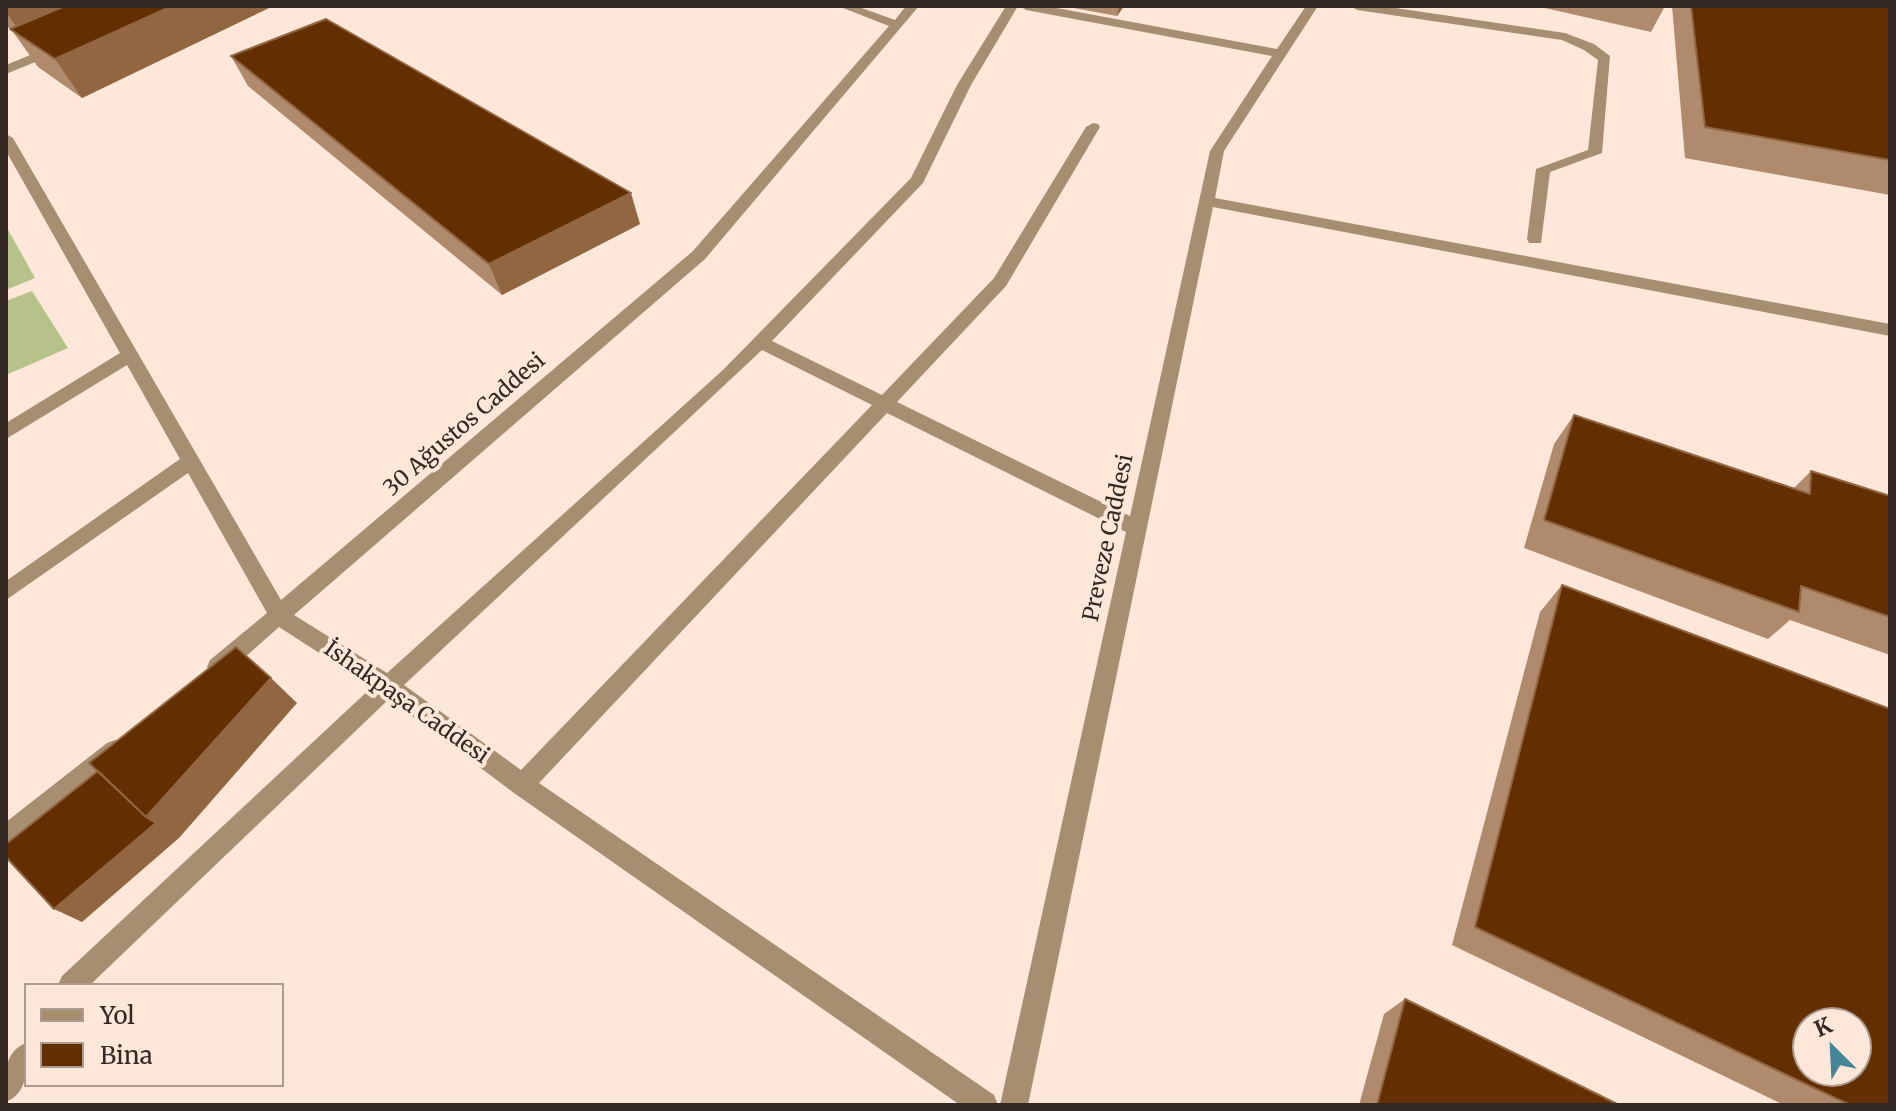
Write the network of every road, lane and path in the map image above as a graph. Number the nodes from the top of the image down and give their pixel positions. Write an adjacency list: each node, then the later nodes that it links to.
1 (844, 6): 7 (street)
2 (913, 6): 7 (street, 30 Ağustos Caddesi)
3 (1012, 6): 16 (street)
4 (1026, 6): 9 (street)
5 (1312, 6): 9 (street, Preveze Caddesi)
6 (1357, 6): 14 (street)
7 (895, 24): 23 (street, 30 Ağustos Caddesi)
8 (64, 44): 10 (street)
9 (1280, 54): 13 (street, Preveze Caddesi)
10 (6, 70)
11 (1093, 127): 18 (street)
12 (6, 138): 17 (street, İshakpaşa Caddesi)
13 (1206, 201): 15 (street); 21 (street, Preveze Caddesi)
14 (1535, 239)
15 (1890, 330)
16 (760, 342): 18 (street); 25 (street)
17 (131, 354): 19 (street); 20 (street, İshakpaşa Caddesi)
18 (886, 402): 21 (street); 27 (street)
19 (6, 432)
20 (192, 460): 22 (street); 23 (street, İshakpaşa Caddesi)
21 (1135, 528): 33 (street, Preveze Caddesi)
22 (6, 592)
23 (280, 617): 24 (street, 30 Ağustos Caddesi); 25 (street, İshakpaşa Caddesi)
24 (209, 674)
25 (388, 686): 27 (street, İshakpaşa Caddesi); 29 (street)
26 (125, 741): 28 (street)
27 (522, 785): 32 (street, İshakpaşa Caddesi)
28 (6, 837)
29 (73, 983)
30 (24, 1059): 31 (street)
31 (6, 1088)
32 (984, 1105)
33 (1014, 1105)

